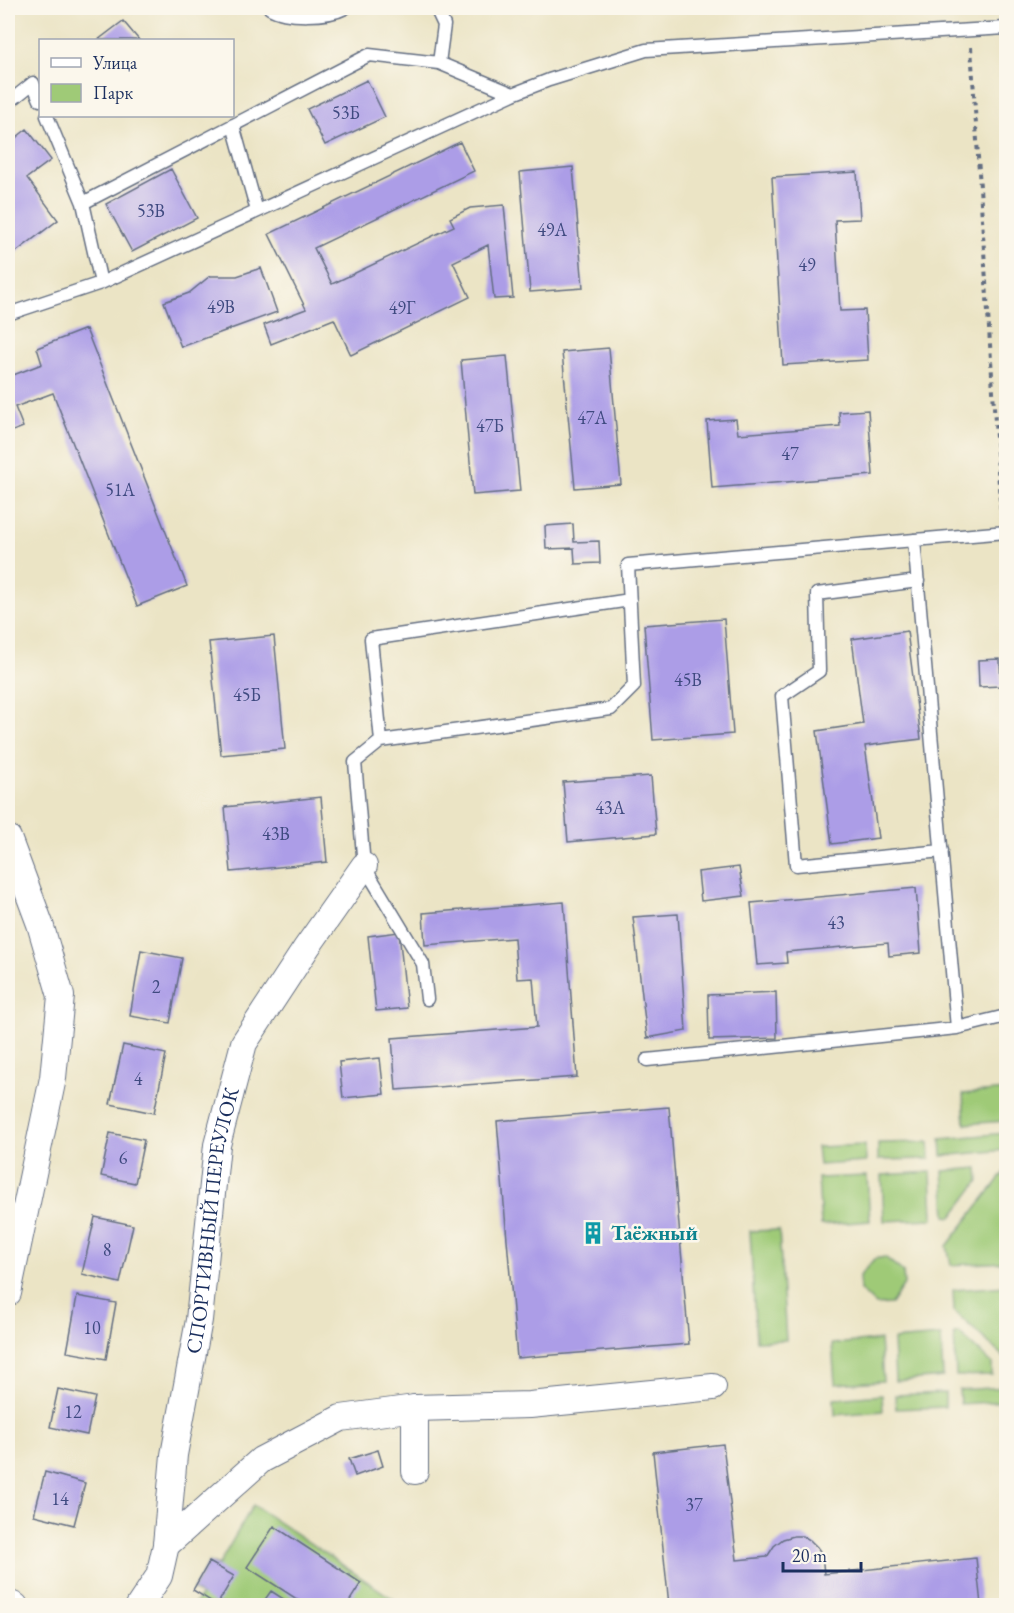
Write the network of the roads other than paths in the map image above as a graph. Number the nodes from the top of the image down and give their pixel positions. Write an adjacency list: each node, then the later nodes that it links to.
1 (270, 8): 2 (lane)
2 (345, 8)
3 (436, 8): 5 (lane)
4 (1006, 28): 6 (lane)
5 (440, 63): 6 (lane); 10 (lane)
6 (513, 94): 12 (lane)
7 (39, 98): 8 (lane)
8 (8, 103)
9 (47, 117): 11 (lane)
10 (233, 125): 11 (lane); 12 (lane)
11 (83, 202): 13 (lane)
12 (257, 211): 13 (lane)
13 (101, 283): 14 (lane)
14 (8, 314)
15 (1004, 533): 16 (lane)
16 (914, 540): 17 (lane); 18 (lane)
17 (918, 581): 21 (lane); 21 (lane)
18 (630, 600): 19 (lane); 19 (lane)
19 (381, 741): 22 (lane)
20 (8, 838): 27 (street)
21 (942, 851): 25 (lane)
22 (364, 866): 23 (lane); 31 (street, СПОРТИВНЫЙ ПЕРЕУЛОК)
23 (427, 999)
24 (1006, 1016): 25 (lane)
25 (957, 1028): 26 (lane)
26 (647, 1060)
27 (8, 1293)
28 (713, 1387): 29 (street)
29 (415, 1408): 30 (street); 31 (street)
30 (415, 1471)
31 (166, 1545): 34 (street, СПОРТИВНЫЙ ПЕРЕУЛОК)
32 (8, 1603): 33 (street)
33 (15, 1605)
34 (139, 1605)

